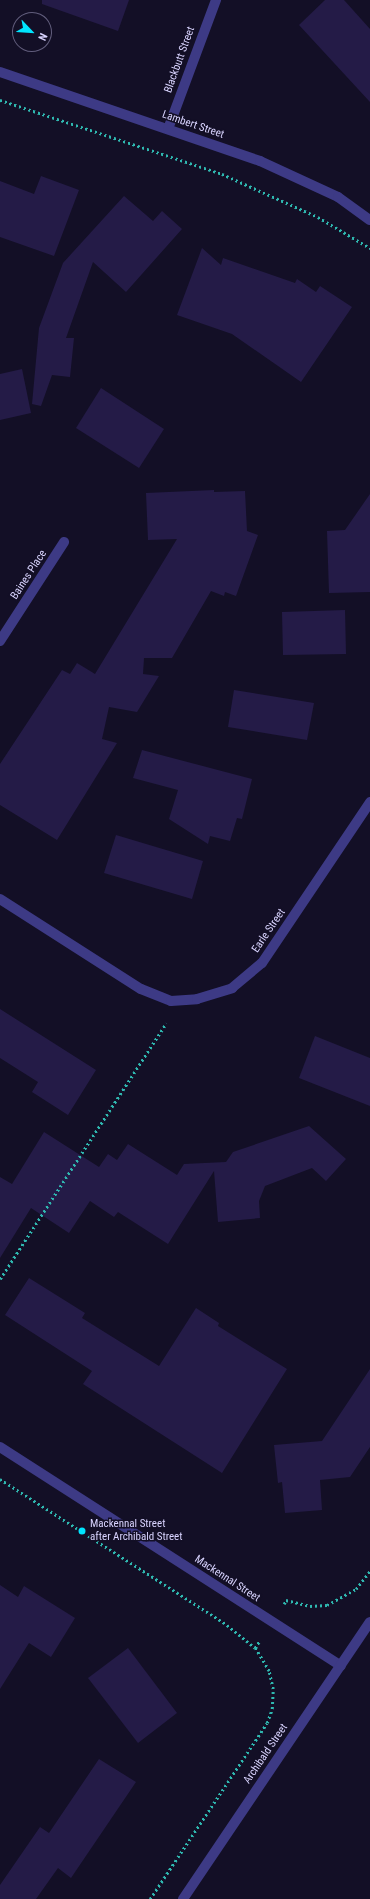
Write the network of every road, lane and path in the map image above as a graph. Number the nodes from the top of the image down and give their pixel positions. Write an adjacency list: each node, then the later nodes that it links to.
1 (216, 0): 4 (street, Blackbutt Street)
2 (0, 72): 4 (street, Lambert Street)
3 (0, 100): 6 (path)
4 (168, 129): 5 (street, Lambert Street)
5 (370, 220)
6 (370, 248)
7 (64, 542): 8 (street, Baines Place)
8 (0, 641)
9 (370, 802): 10 (street, Earle Street)
10 (0, 899)
11 (166, 1024): 12 (path)
12 (0, 1279)
13 (0, 1447): 16 (street, Mackennal Street)
14 (0, 1479): 18 (path)
15 (370, 1571): 16 (path)
16 (272, 1622): 18 (path); 19 (street, Mackennal Street)
17 (370, 1622): 19 (street, Archibald Street)
18 (255, 1648): 20 (path)
19 (341, 1666): 21 (street, Archibald Street)
20 (150, 1899)
21 (183, 1899)

